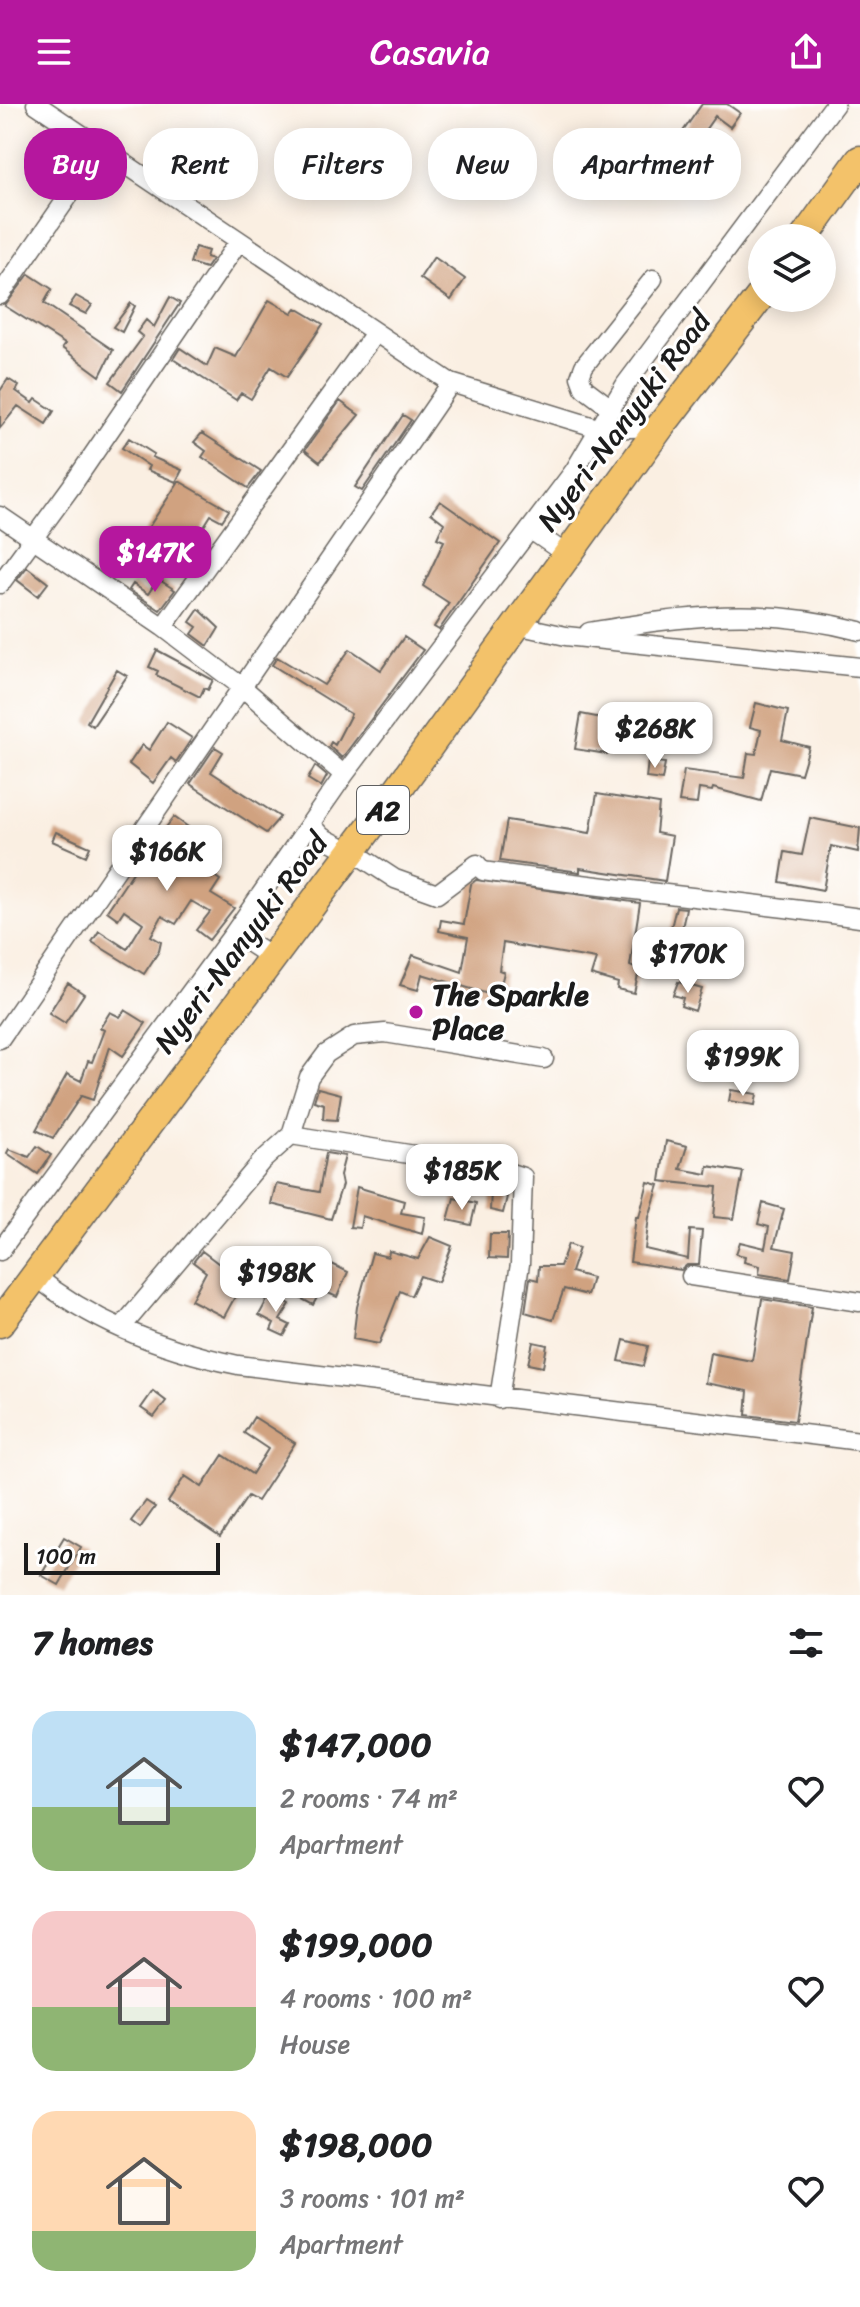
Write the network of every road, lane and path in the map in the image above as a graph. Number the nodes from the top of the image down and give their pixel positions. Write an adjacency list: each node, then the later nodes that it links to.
1 (36, 104): 3 (street)
2 (835, 104): 14 (street)
3 (72, 128)
4 (860, 160): 7 (highway)
5 (127, 165): 8 (street)
6 (66, 200): 10 (street)
7 (814, 224)
8 (239, 241): 12 (street); 19 (street)
9 (653, 279): 14 (street)
10 (0, 295)
11 (748, 312): 15 (highway, Nyeri-Nanyuki Road / A2)
12 (375, 333): 13 (street); 23 (street)
13 (451, 383): 16 (street); 27 (street)
14 (612, 409): 16 (street)
15 (660, 427): 16 (street); 20 (highway, Nyeri-Nanyuki Road / A2)
16 (601, 429): 18 (street)
17 (0, 516): 19 (street)
18 (531, 530): 20 (street); 28 (street)
19 (33, 539): 21 (street); 23 (street)
20 (567, 555): 22 (highway, Nyeri-Nanyuki Road / A2)
21 (0, 584)
22 (516, 625): 25 (street); 30 (highway, Nyeri-Nanyuki Road / A2)
23 (163, 627): 27 (street)
24 (860, 631): 25 (street)
25 (566, 636): 26 (street)
26 (860, 667)
27 (242, 687): 28 (street); 34 (street)
28 (344, 775): 29 (street)
29 (310, 824): 30 (street); 32 (street)
30 (354, 853): 31 (street); 33 (highway, Nyeri-Nanyuki Road / A2)
31 (860, 918)
32 (234, 933): 33 (street); 37 (street)
33 (272, 958): 38 (highway, Nyeri-Nanyuki Road / A2)
34 (0, 1039)
35 (544, 1059): 36 (street)
36 (291, 1135): 42 (street); 43 (street)
37 (0, 1251)
38 (34, 1275): 41 (highway, Nyeri-Nanyuki Road / A2); 42 (street)
39 (691, 1276): 40 (street)
40 (860, 1302)
41 (0, 1323)
42 (121, 1328): 43 (street)
43 (499, 1399): 44 (street)
44 (860, 1441)

